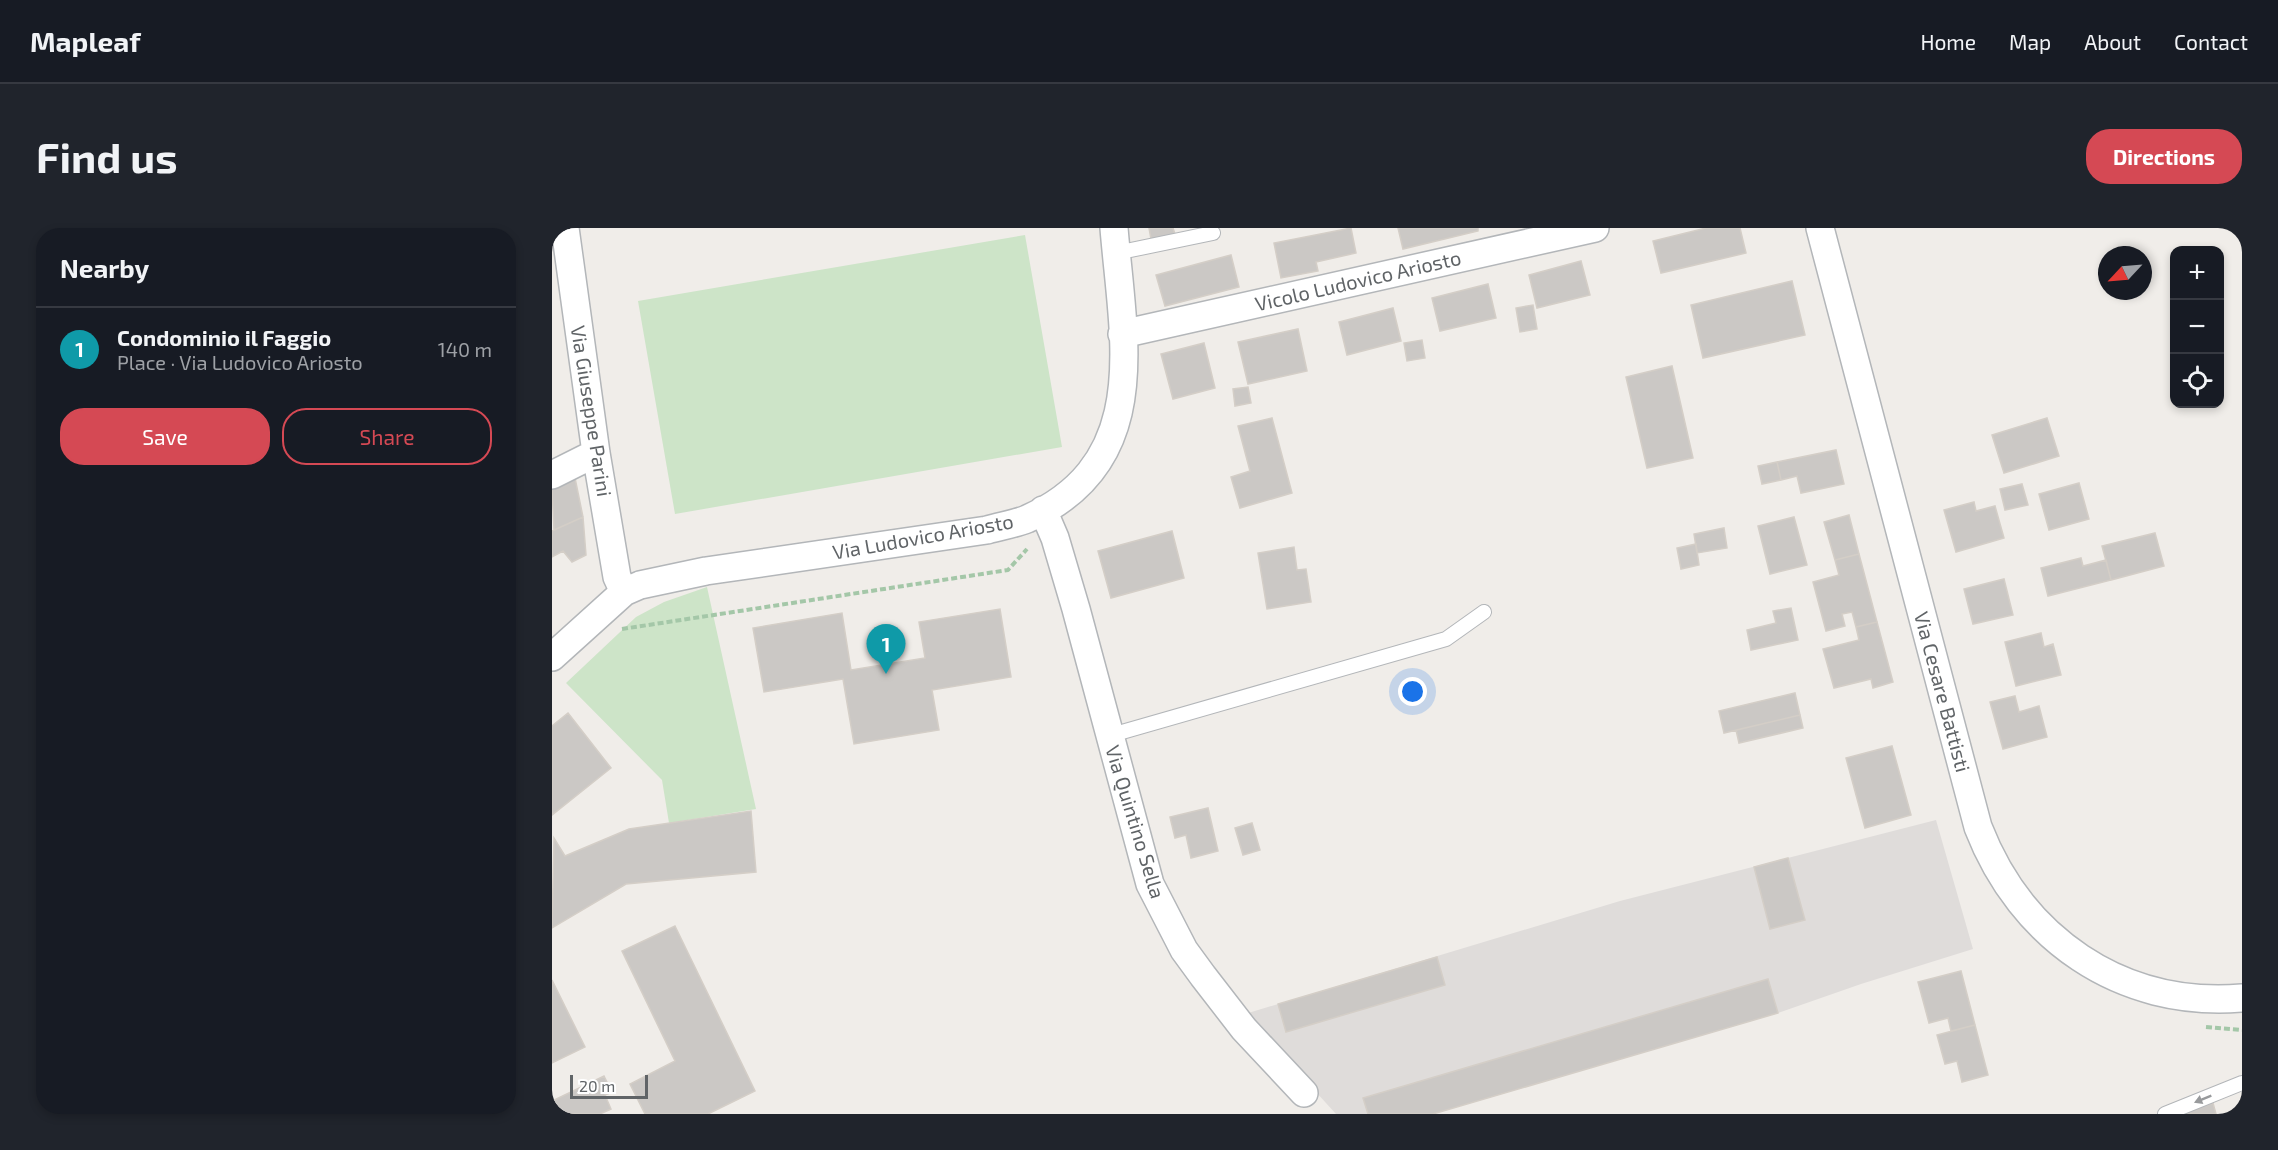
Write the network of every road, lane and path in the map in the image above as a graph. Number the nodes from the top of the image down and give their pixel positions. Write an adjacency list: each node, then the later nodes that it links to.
1 (1595, 228): 6 (street, Vicolo Ludovico Ariosto)
2 (1820, 228): 15 (street, Via Cesare Battisti)
3 (1213, 233): 5 (lane)
4 (561, 239): 7 (street, Via Giuseppe Parini)
5 (1115, 240): 6 (street, Via Ludovico Ariosto)
6 (1122, 334): 9 (street, Via Ludovico Ariosto)
7 (596, 453): 8 (street); 10 (street, Via Giuseppe Parini)
8 (552, 475)
9 (1047, 519): 10 (street, Via Ludovico Ariosto); 12 (path); 14 (street, Via Quintino Sella)
10 (624, 592): 13 (street, Via Ludovico Ariosto)
11 (1484, 612): 14 (lane)
12 (618, 630)
13 (552, 657)
14 (1108, 736): 17 (street, Via Quintino Sella)
15 (2242, 998)
16 (2242, 1083): 18 (lane, one-way to 18)
17 (1304, 1093)
18 (2165, 1114)

